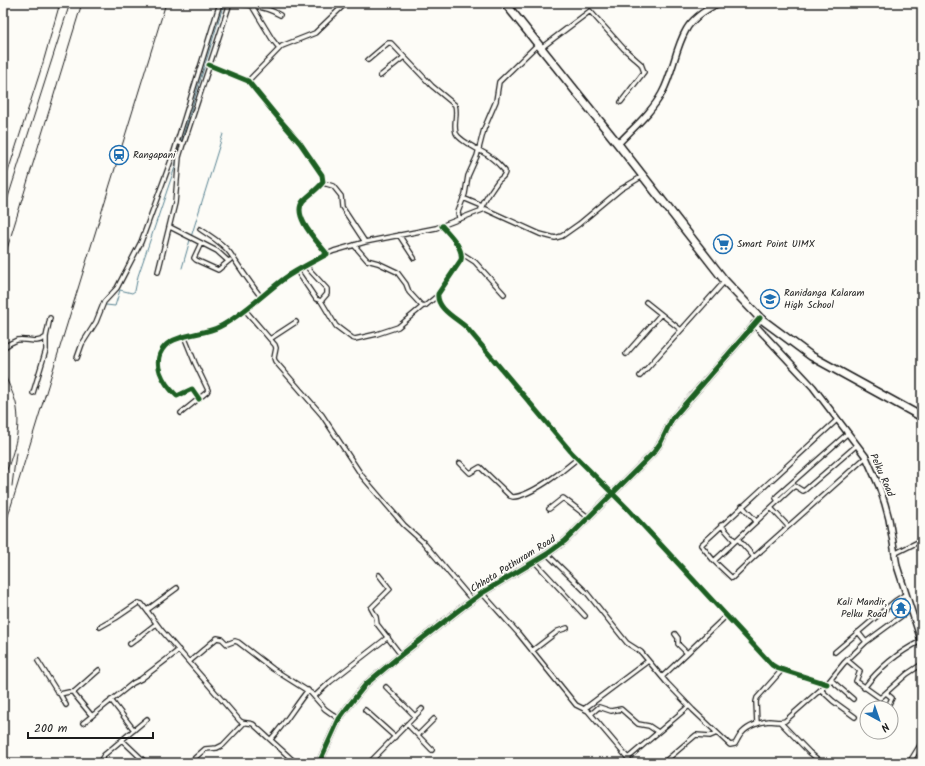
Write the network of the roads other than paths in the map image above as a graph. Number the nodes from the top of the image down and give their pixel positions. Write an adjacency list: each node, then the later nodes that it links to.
1 (220, 3): 15 (street)
2 (346, 3): 8 (street)
3 (506, 3): 7 (highway)
4 (719, 3): 16 (street)
5 (252, 6): 6 (street); 8 (street); 11 (street)
6 (280, 15)
7 (540, 46): 14 (street); 16 (highway); 17 (street)
8 (279, 48): 13 (street)
9 (404, 57): 10 (street); 12 (street); 17 (street)
10 (368, 60)
11 (209, 65): 13 (street); 15 (street)
12 (380, 76)
13 (248, 81): 19 (street)
14 (621, 102)
15 (181, 143): 24 (street); 57 (street)
16 (618, 144): 18 (highway)
17 (479, 149): 20 (street); 21 (street)
18 (643, 176): 21 (street); 38 (highway)
19 (323, 183): 27 (street); 31 (street)
20 (463, 198): 21 (street); 22 (street)
21 (481, 208): 22 (street)
22 (459, 218): 23 (street)
23 (442, 226): 26 (street); 30 (street)
24 (170, 227): 28 (street); 37 (street)
25 (200, 229): 32 (street)
26 (399, 235): 27 (street); 33 (street)
27 (366, 242): 29 (street)
28 (201, 243): 34 (street); 34 (street)
29 (354, 245): 31 (street); 44 (street)
30 (461, 253): 39 (street); 40 (street)
31 (327, 254): 35 (street)
32 (232, 258): 34 (street); 41 (street)
33 (414, 258)
34 (228, 261)
35 (306, 266): 36 (street); 42 (street)
36 (297, 271): 41 (street); 42 (street)
37 (158, 272)
38 (725, 281): 48 (highway); 51 (street)
39 (504, 294)
40 (437, 296): 44 (street); 67 (street)
41 (261, 297): 45 (street)
42 (321, 301): 44 (street)
43 (646, 302): 46 (street)
44 (423, 306)
45 (245, 310): 52 (street); 54 (street)
46 (661, 314): 51 (street); 56 (street)
47 (50, 318): 53 (street)
48 (760, 318): 50 (street, Chhota Pathuram Road); 62 (highway)
49 (296, 322): 54 (street)
50 (754, 324): 63 (street, Pelku Road); 69 (street, Chhota Pathuram Road)
51 (681, 330): 58 (street)
52 (184, 336): 60 (street); 60 (street)
53 (46, 337): 55 (street); 59 (street)
54 (270, 339): 89 (street)
55 (3, 348)
56 (626, 354)
57 (78, 358)
58 (640, 376)
59 (33, 394)
60 (199, 399): 61 (street)
61 (181, 413)
62 (922, 416)
63 (838, 419): 64 (street, Pelku Road); 71 (street)
64 (848, 433): 65 (street, Pelku Road); 70 (street)
65 (857, 445): 66 (street, Pelku Road); 70 (street)
66 (866, 457): 77 (street); 81 (street, Pelku Road)
67 (577, 459): 68 (street); 69 (street)
68 (460, 463)
69 (612, 493): 74 (street, Chhota Pathuram Road); 93 (street)
70 (778, 501): 72 (street)
71 (742, 506): 75 (street); 76 (street)
72 (771, 508): 75 (street); 77 (street)
73 (549, 509): 74 (street)
74 (588, 517): 80 (street, Chhota Pathuram Road)
75 (756, 521): 78 (street)
76 (721, 525): 78 (street); 83 (street)
77 (788, 526): 82 (street)
78 (736, 540): 82 (street); 83 (street)
79 (922, 540): 81 (street)
80 (547, 554): 84 (street, Chhota Pathuram Road); 110 (street)
81 (894, 554): 88 (street, Pelku Road)
82 (754, 557): 83 (street)
83 (714, 560)
84 (534, 561): 87 (street, Chhota Pathuram Road); 92 (street)
85 (379, 575): 99 (street)
86 (176, 588): 91 (street)
87 (482, 593): 89 (street, Chhota Pathuram Road); 104 (street)
88 (906, 594): 90 (street, Pelku Road); 97 (street)
89 (472, 600): 107 (street, Chhota Pathuram Road)
90 (911, 609): 100 (street); 101 (street, Pelku Road)
91 (147, 610): 94 (street); 95 (street)
92 (585, 616)
93 (726, 616): 106 (street); 114 (street)
94 (156, 624): 102 (street); 103 (street)
95 (100, 627)
96 (567, 628): 104 (street)
97 (858, 632): 100 (street); 105 (street)
98 (675, 634): 106 (street)
99 (388, 637): 107 (street); 125 (street)
100 (866, 642): 108 (street)
101 (922, 642): 119 (street)
102 (130, 644)
103 (179, 650): 111 (street); 127 (street)
104 (532, 651): 132 (street)
105 (835, 652)
106 (687, 653): 115 (street)
107 (400, 655): 139 (street, Chhota Pathuram Road)
108 (847, 660): 116 (street); 119 (street)
109 (38, 661): 124 (street)
110 (648, 661): 115 (street); 132 (street)
111 (189, 662): 120 (street); 143 (street)
112 (922, 664): 123 (street)
113 (99, 670): 122 (street)
114 (782, 670): 117 (street); 145 (street)
115 (662, 677): 130 (street)
116 (831, 680): 117 (street); 126 (street)
117 (827, 684): 121 (street)
118 (386, 687): 136 (street)
119 (864, 688): 123 (street)
120 (308, 690): 125 (street); 151 (street)
121 (821, 690): 137 (street); 141 (street)
122 (74, 692): 124 (street); 135 (street)
123 (886, 693): 128 (street)
124 (60, 694): 129 (street)
125 (315, 696): 139 (street)
126 (853, 699)
127 (111, 700): 135 (street); 146 (street)
128 (892, 700)
129 (66, 705)
130 (689, 706): 147 (street); 148 (street)
131 (422, 709): 136 (street)
132 (584, 709): 134 (street)
133 (365, 710): 150 (street)
134 (590, 714): 147 (street); 155 (street)
135 (92, 716): 142 (street)
136 (415, 716): 144 (street)
137 (855, 717)
138 (147, 719): 146 (street)
139 (339, 719): 157 (street, Chhota Pathuram Road)
140 (434, 719): 149 (street)
141 (780, 722): 145 (street); 158 (street)
142 (82, 723)
143 (244, 723): 151 (street); 161 (street)
144 (407, 724): 149 (street); 150 (street)
145 (757, 724): 148 (street)
146 (134, 730): 152 (street)
147 (658, 732): 155 (street)
148 (717, 733): 165 (street)
149 (418, 735): 154 (street)
150 (395, 737): 163 (street)
151 (271, 739): 162 (street)
152 (122, 740): 156 (street); 159 (street)
153 (922, 742): 166 (street)
154 (432, 750)
155 (628, 758): 164 (street)
156 (144, 761)
157 (321, 762)
158 (820, 762)
159 (100, 763): 160 (street)
160 (109, 763)
161 (189, 763)
162 (296, 763)
163 (369, 763)
164 (632, 763)
165 (662, 763)
166 (909, 763)

